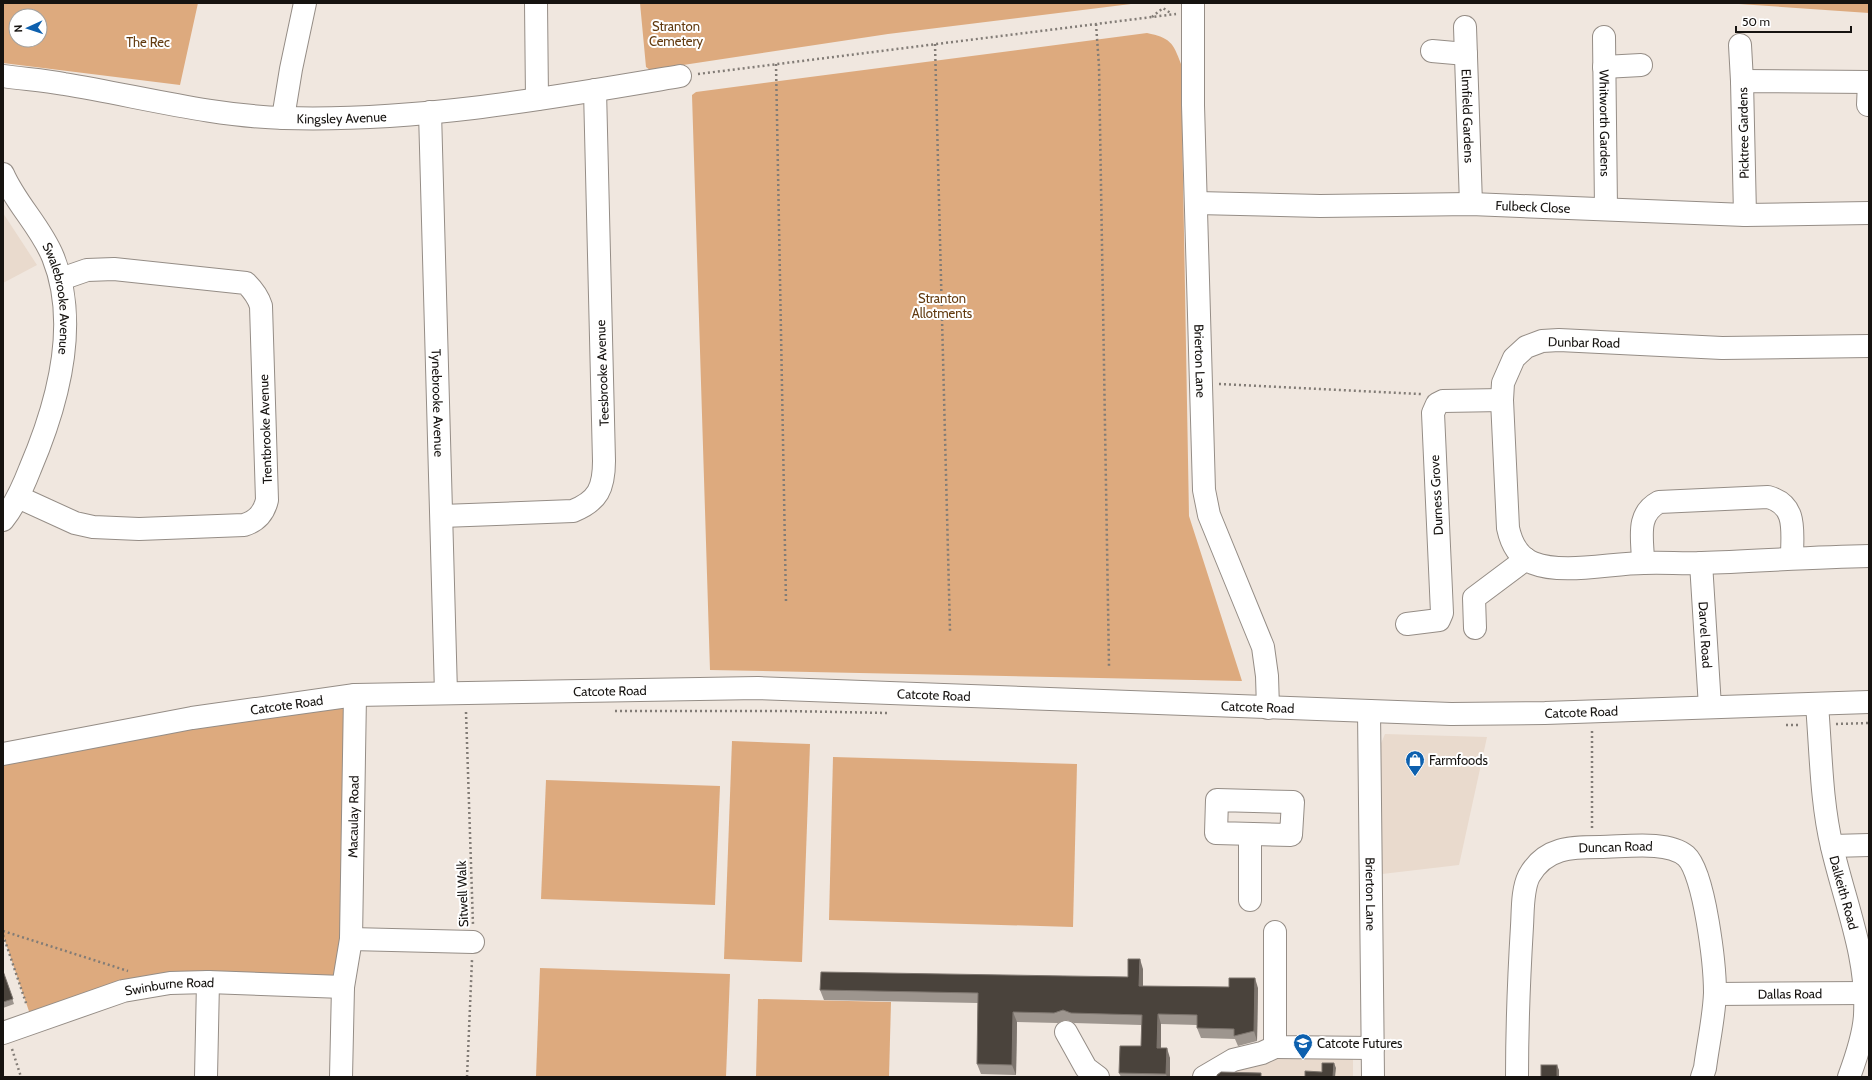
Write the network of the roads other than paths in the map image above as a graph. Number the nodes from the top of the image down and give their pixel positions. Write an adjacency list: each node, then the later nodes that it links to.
1 (305, 3): 19 (street)
2 (536, 3): 16 (street)
3 (1186, 10): 21 (street, Brierton Lane)
4 (1465, 27): 8 (street, Elmfield Gardens)
5 (1604, 37): 10 (street, Whitworth Gardens)
6 (1740, 45): 13 (street)
7 (1432, 51): 8 (street)
8 (1466, 54): 22 (street, Elmfield Gardens)
9 (1641, 64): 10 (street)
10 (1604, 67): 23 (street, Whitworth Gardens)
11 (688, 75): 15 (street, Kingsley Avenue)
12 (3, 76): 19 (street, Kingsley Avenue)
13 (1742, 81): 14 (street, Picktree Gardens); 25 (street, Picktree Gardens)
14 (1869, 82): 17 (street)
15 (595, 90): 16 (street, Kingsley Avenue); 30 (street, Teesbrooke Avenue)
16 (537, 98): 18 (street, Kingsley Avenue)
17 (1868, 105)
18 (430, 112): 19 (street, Kingsley Avenue); 30 (street, Tynebrooke Avenue)
19 (283, 118)
20 (3, 174): 26 (street, Swalebrooke Avenue)
21 (1197, 203): 22 (street, Fulbeck Close); 43 (street, Brierton Lane)
22 (1471, 204): 23 (street, Fulbeck Close)
23 (1606, 209): 25 (street, Fulbeck Close)
24 (1869, 213): 25 (street, Fulbeck Close)
25 (1745, 215)
26 (61, 280): 29 (street, Swalebrooke Avenue); 29 (street, Trentbrooke Avenue)
27 (1869, 346): 28 (street, Dunbar Road)
28 (1502, 400): 34 (street, Dunbar Road); 37 (street, Durness Grove)
29 (18, 497): 31 (street, Swalebrooke Avenue)
30 (442, 516): 39 (street, Tynebrooke Avenue)
31 (3, 520)
32 (1869, 556): 33 (street, Dunbar Road)
33 (1792, 557): 35 (street); 36 (street, Dunbar Road)
34 (1526, 559): 35 (street, Dunbar Road); 38 (street)
35 (1644, 563): 36 (street, Dunbar Road)
36 (1701, 563): 42 (street, Darvel Road)
37 (1407, 624)
38 (1475, 628)
39 (446, 693): 40 (street, Catcote Road); 43 (street, Catcote Road)
40 (355, 695): 46 (street, Catcote Road); 52 (street, Macaulay Road)
41 (1869, 702): 45 (street, Catcote Road)
42 (1710, 707): 44 (street, Catcote Road); 45 (street, Catcote Road)
43 (1268, 708): 44 (street, Catcote Road)
44 (1369, 711): 61 (street, Brierton Lane)
45 (1818, 715): 49 (street, Dalkeith Road)
46 (3, 754)
47 (1250, 835): 50 (street)
48 (1869, 845): 49 (street)
49 (1832, 846): 56 (street, Dalkeith Road)
50 (1250, 900)
51 (1275, 932): 60 (street)
52 (351, 939): 53 (street); 55 (street, Macaulay Road)
53 (473, 942)
54 (208, 982): 55 (street, Swinburne Road); 58 (street, Swinburne Road); 62 (street)
55 (343, 987): 63 (street, Macaulay Road)
56 (1865, 993): 57 (street, Dallas Road); 69 (street, Dalkeith Road)
57 (1715, 994): 67 (street, Duncan Road); 68 (street, Duncan Road)
58 (5, 1032)
59 (1066, 1032): 64 (street)
60 (1275, 1047): 61 (street); 65 (street)
61 (1373, 1048): 66 (street, Brierton Lane)
62 (206, 1077)
63 (341, 1077)
64 (1098, 1077)
65 (1204, 1077)
66 (1373, 1077)
67 (1517, 1077)
68 (1702, 1077)
69 (1849, 1077)

